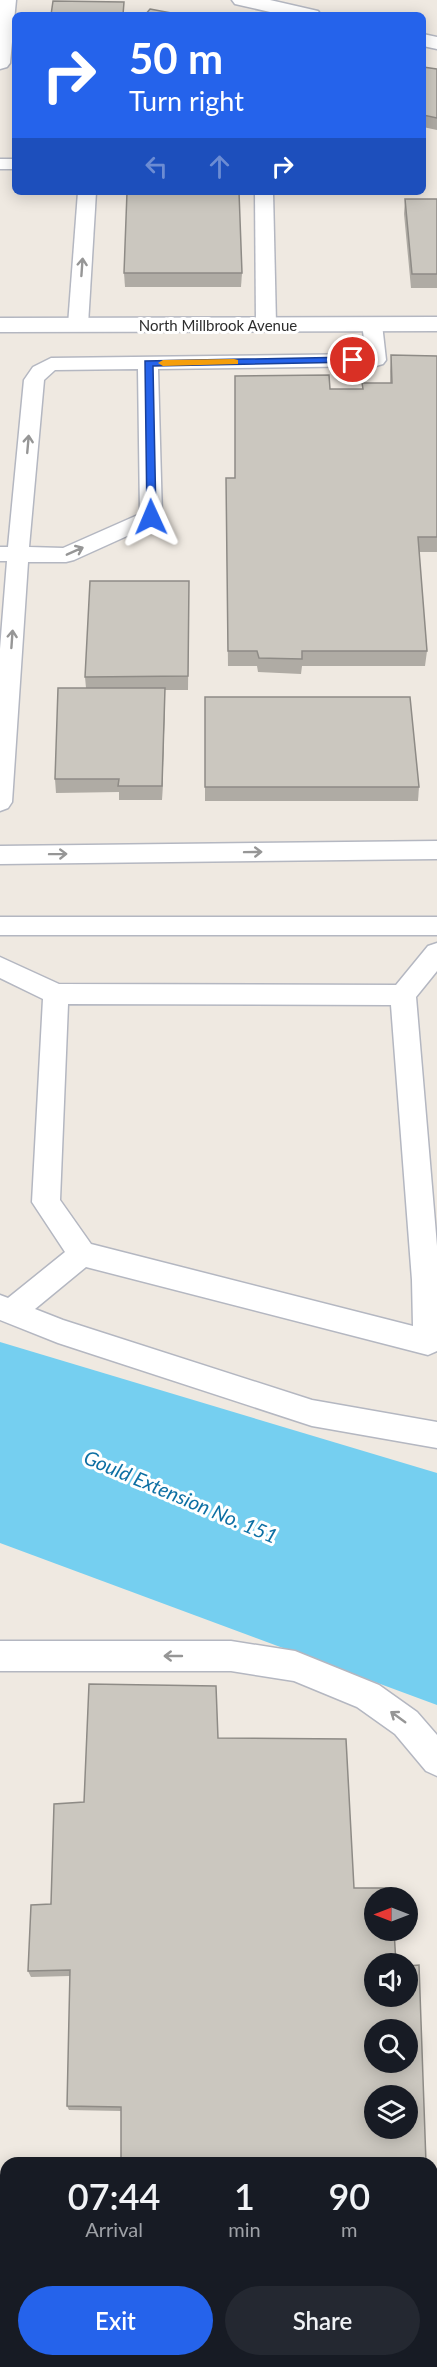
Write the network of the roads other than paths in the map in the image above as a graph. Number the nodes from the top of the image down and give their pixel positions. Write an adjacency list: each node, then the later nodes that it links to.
1 (6, 0): 4 (street)
2 (242, 0): 3 (street)
3 (297, 12)
4 (0, 63)
5 (87, 195): 11 (lane, one-way to 5)
6 (264, 195): 7 (lane)
7 (266, 324): 8 (street, North Millbrook Avenue); 11 (street, North Millbrook Avenue)
8 (372, 324): 9 (street, North Millbrook Avenue); 12 (lane)
9 (437, 324)
10 (0, 325): 11 (street, North Millbrook Avenue)
11 (78, 325)
12 (148, 363): 13 (lane, one-way to 12); 13 (lane, one-way to 12)
13 (9, 554): 14 (lane, one-way to 13)
14 (0, 802)
15 (437, 850): 16 (lane, one-way to 15)
16 (0, 855)
17 (0, 926): 18 (lane)
18 (437, 926)
19 (437, 953): 22 (lane)
20 (0, 967): 21 (lane)
21 (56, 994): 22 (lane); 23 (lane)
22 (403, 995): 23 (lane)
23 (82, 1254): 24 (lane)
24 (6, 1309): 25 (lane)
25 (437, 1435)
26 (0, 1656): 27 (lane, one-way to 26)
27 (437, 1760)

